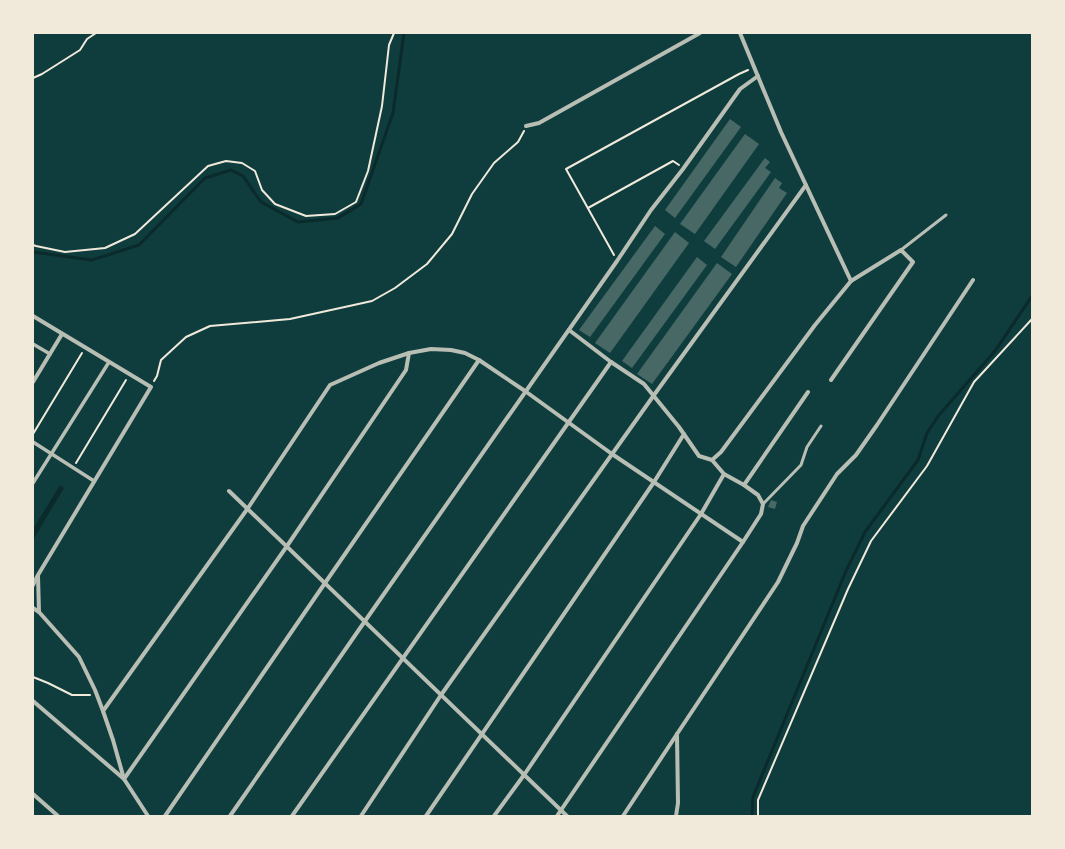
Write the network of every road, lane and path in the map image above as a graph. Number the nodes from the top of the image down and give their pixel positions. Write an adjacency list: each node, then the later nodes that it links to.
1 (96, 33): 7 (path)
2 (394, 33): 13 (path)
3 (700, 33): 8 (street)
4 (740, 33): 5 (street)
5 (755, 67): 6 (street); 11 (path)
6 (758, 76): 9 (street); 10 (street)
7 (33, 78)
8 (526, 126): 32 (path)
9 (683, 168): 11 (path); 15 (street)
10 (806, 185): 17 (street); 35 (street)
11 (588, 208): 15 (path)
12 (946, 215): 14 (lane)
13 (33, 244)
14 (900, 250): 17 (street); 30 (street)
15 (617, 261): 20 (street)
16 (973, 280): 70 (street)
17 (850, 281): 43 (street)
18 (33, 316): 21 (street)
19 (1032, 319): 87 (path)
20 (569, 330): 28 (street); 33 (street)
21 (62, 334): 23 (street); 25 (street)
22 (33, 344): 25 (street)
23 (85, 347): 27 (street); 38 (path)
24 (409, 353): 26 (street); 52 (street); 55 (street)
25 (50, 354): 31 (street)
26 (479, 360): 33 (street); 58 (street)
27 (109, 362): 29 (street); 41 (street)
28 (611, 362): 35 (street); 36 (street)
29 (130, 374): 32 (street); 44 (path)
30 (832, 380)
31 (33, 382)
32 (151, 387): 46 (street)
33 (525, 391): 36 (street); 62 (street)
34 (808, 392): 49 (street)
35 (654, 395): 39 (street); 42 (street)
36 (568, 422): 42 (street); 63 (street)
37 (821, 426): 51 (lane)
38 (33, 434)
39 (684, 434): 43 (street); 47 (street)
40 (33, 442): 41 (street)
41 (51, 453): 44 (street); 48 (street)
42 (612, 454): 47 (street); 66 (street)
43 (712, 460): 45 (street)
44 (73, 468): 46 (street)
45 (724, 474): 49 (street); 53 (street)
46 (94, 481): 57 (street)
47 (654, 482): 53 (street); 69 (street)
48 (33, 483)
49 (744, 485): 51 (street)
50 (229, 491): 52 (street)
51 (763, 504): 54 (street)
52 (248, 508): 55 (street); 68 (street)
53 (701, 514): 54 (street); 71 (street)
54 (743, 542): 74 (street)
55 (287, 546): 58 (street); 72 (street)
56 (33, 572): 57 (street)
57 (38, 575): 59 (street); 61 (street)
58 (325, 583): 62 (street); 77 (street)
59 (33, 585)
60 (33, 608): 61 (street)
61 (39, 612): 65 (street)
62 (365, 621): 63 (street); 78 (street)
63 (402, 658): 66 (street); 79 (street)
64 (33, 677): 65 (path)
65 (96, 694): 68 (street)
66 (441, 695): 69 (street); 80 (street)
67 (33, 701): 72 (street)
68 (103, 711): 72 (street)
69 (482, 734): 71 (street); 81 (street)
70 (676, 734): 85 (street); 86 (street)
71 (524, 775): 74 (street); 82 (street)
72 (124, 779): 76 (street)
73 (33, 794): 75 (street)
74 (561, 810): 83 (street); 84 (street)
75 (58, 816)
76 (148, 816)
77 (165, 816)
78 (230, 816)
79 (292, 816)
80 (361, 816)
81 (426, 816)
82 (494, 816)
83 (557, 816)
84 (567, 816)
85 (623, 816)
86 (676, 816)
87 (758, 816)

